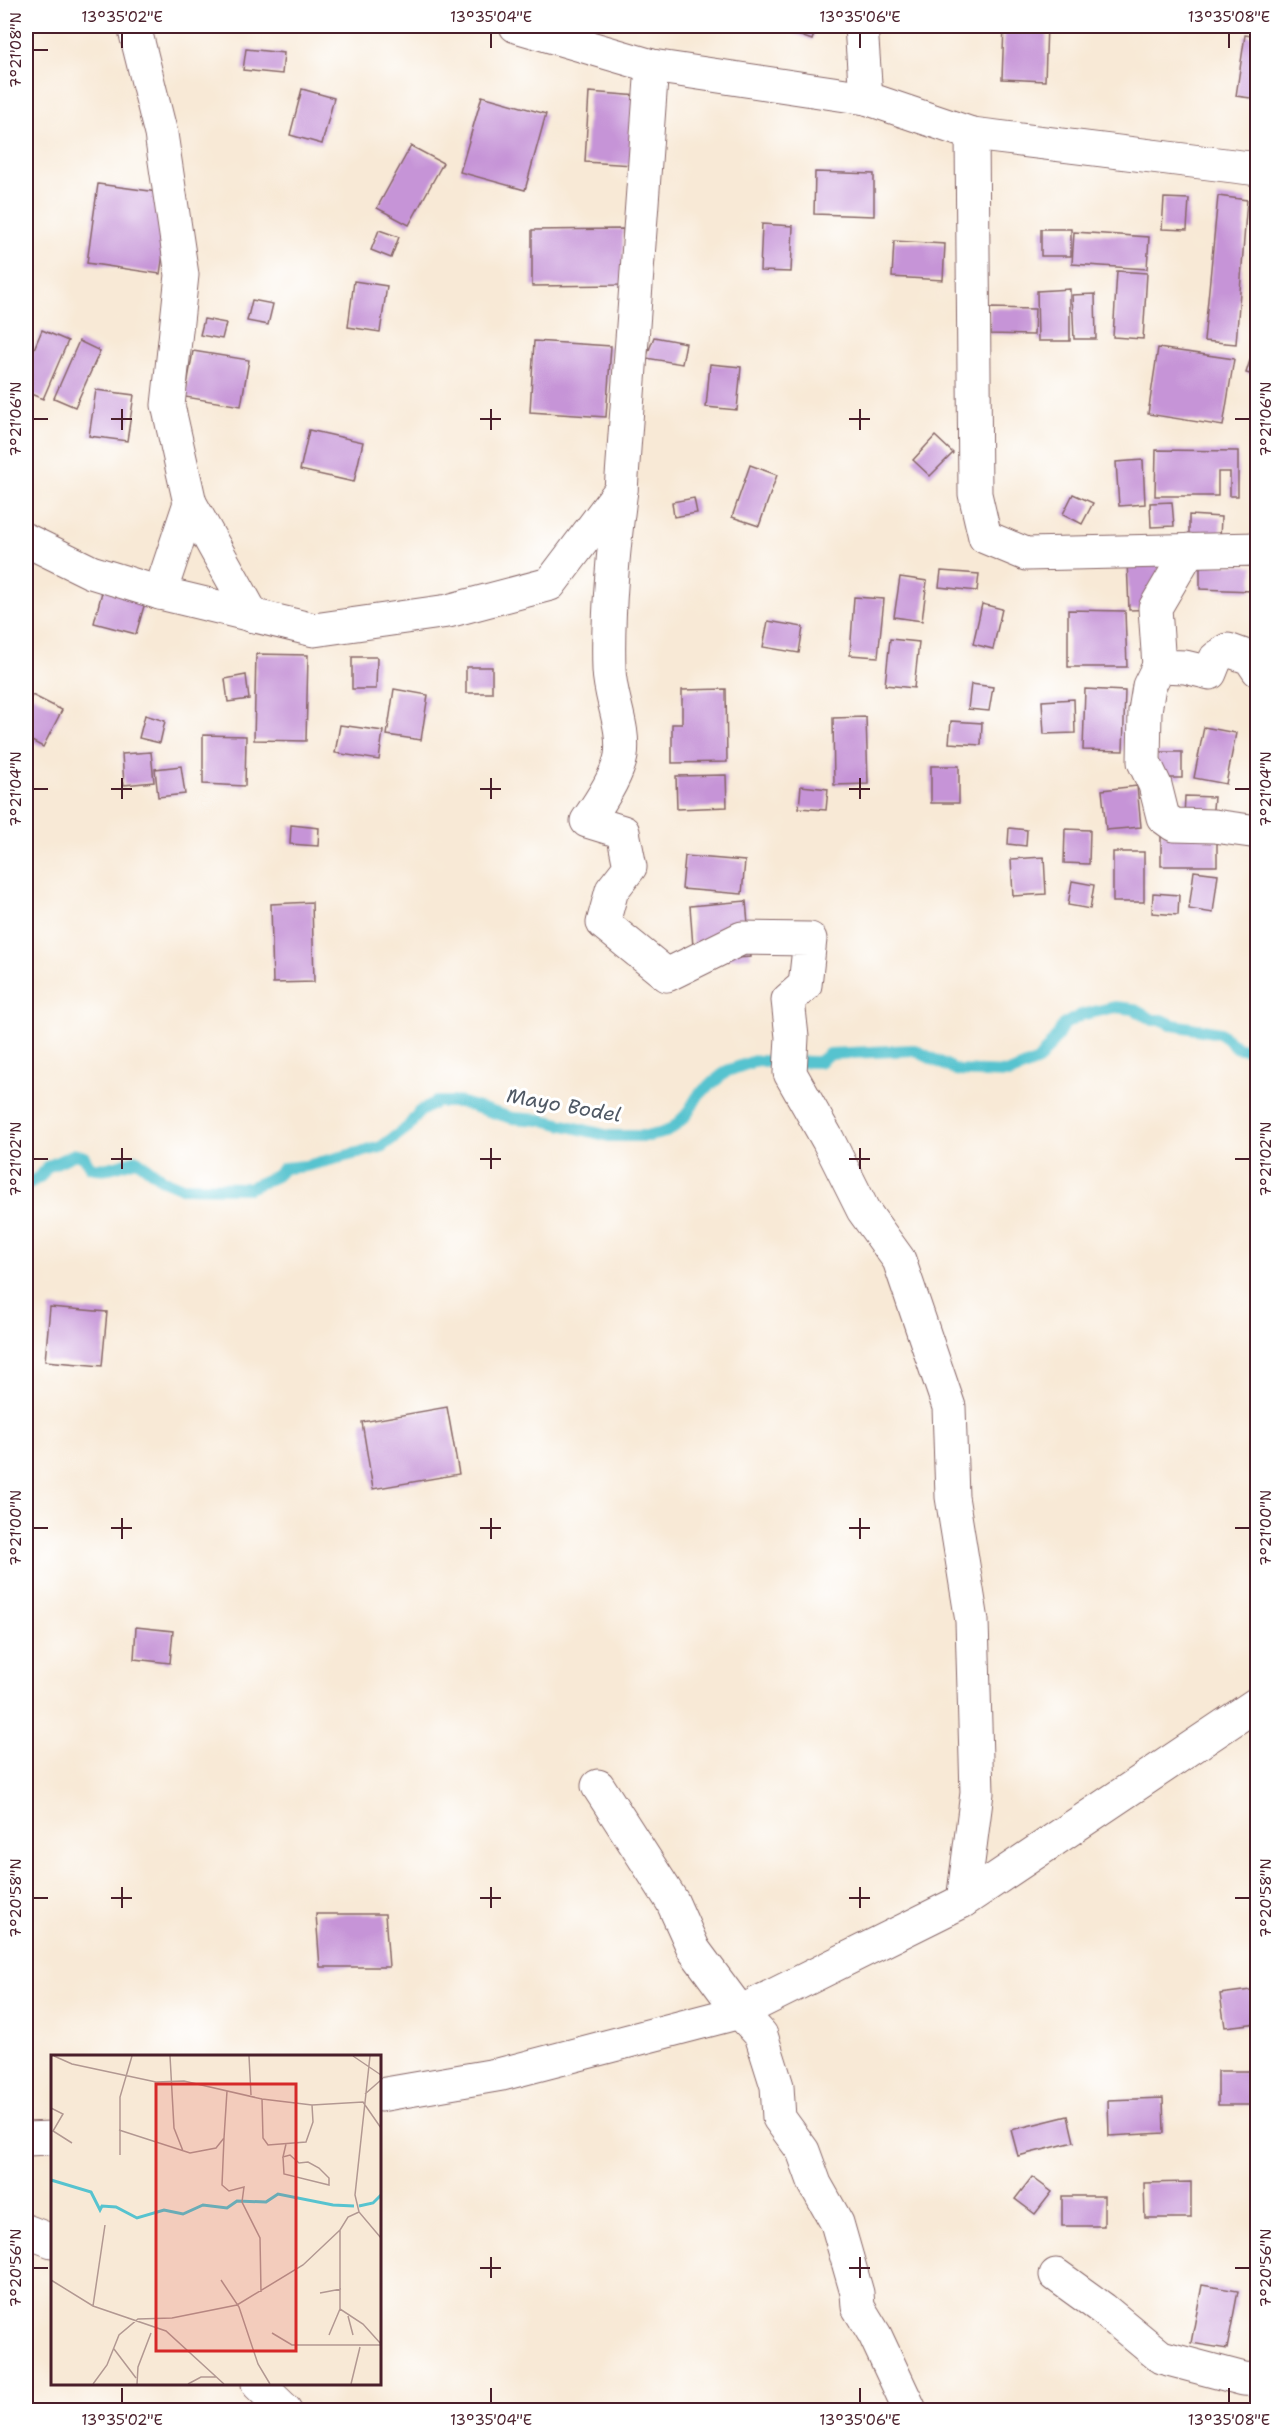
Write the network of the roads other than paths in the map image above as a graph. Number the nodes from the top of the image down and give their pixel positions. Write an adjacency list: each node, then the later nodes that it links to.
1 (134, 26): 9 (street)
2 (516, 26): 4 (street)
3 (861, 26): 5 (street)
4 (652, 66): 5 (street); 8 (street)
5 (866, 98): 6 (street)
6 (972, 134): 7 (street); 12 (street)
7 (1257, 169)
8 (621, 490): 14 (street); 20 (street)
9 (190, 503): 13 (street); 14 (street)
10 (26, 540): 13 (street)
11 (1257, 549): 12 (street)
12 (1189, 550): 15 (street)
13 (160, 593): 14 (street)
14 (253, 616)
15 (1159, 666): 16 (street); 17 (street)
16 (1257, 670)
17 (1257, 832)
18 (1257, 1703): 20 (street)
19 (598, 1786): 21 (street)
20 (963, 1901): 21 (street)
21 (740, 2012): 22 (street); 31 (street)
22 (381, 2095)
23 (51, 2138): 24 (street)
24 (26, 2139)
25 (26, 2231): 26 (street)
26 (51, 2241)
27 (1056, 2275): 28 (street)
28 (1257, 2380)
29 (259, 2385): 30 (street)
30 (285, 2410)
31 (910, 2410)

